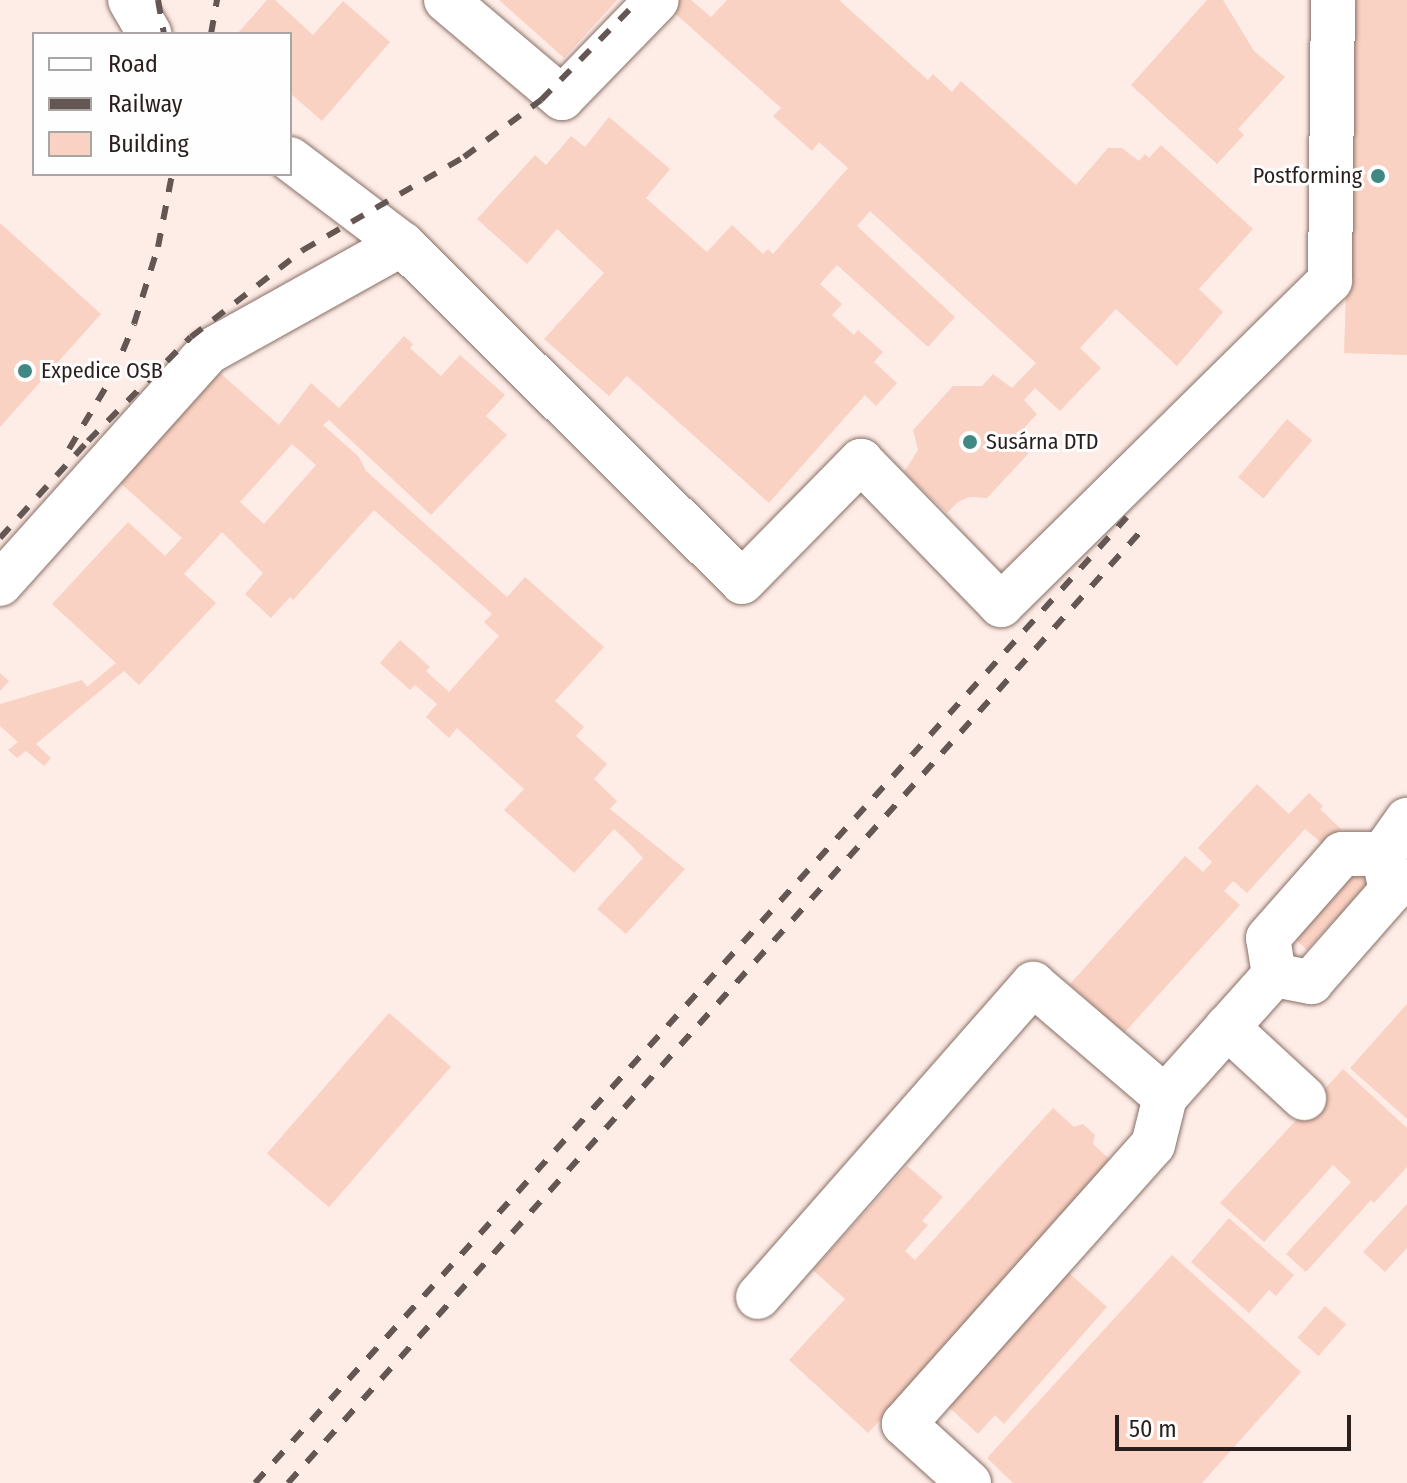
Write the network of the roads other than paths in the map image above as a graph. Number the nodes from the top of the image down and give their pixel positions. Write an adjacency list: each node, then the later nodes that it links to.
1 (130, 0): 5 (lane)
2 (446, 0): 3 (lane)
3 (657, 0)
4 (1333, 0): 7 (lane)
5 (149, 32)
6 (292, 161): 7 (lane)
7 (402, 244): 8 (lane)
8 (0, 584)
9 (1395, 837): 10 (lane); 10 (lane)
10 (1274, 975): 11 (lane)
11 (1227, 1027): 12 (lane); 13 (lane)
12 (1165, 1097): 14 (lane); 15 (lane)
13 (1304, 1098)
14 (758, 1297)
15 (969, 1483)

